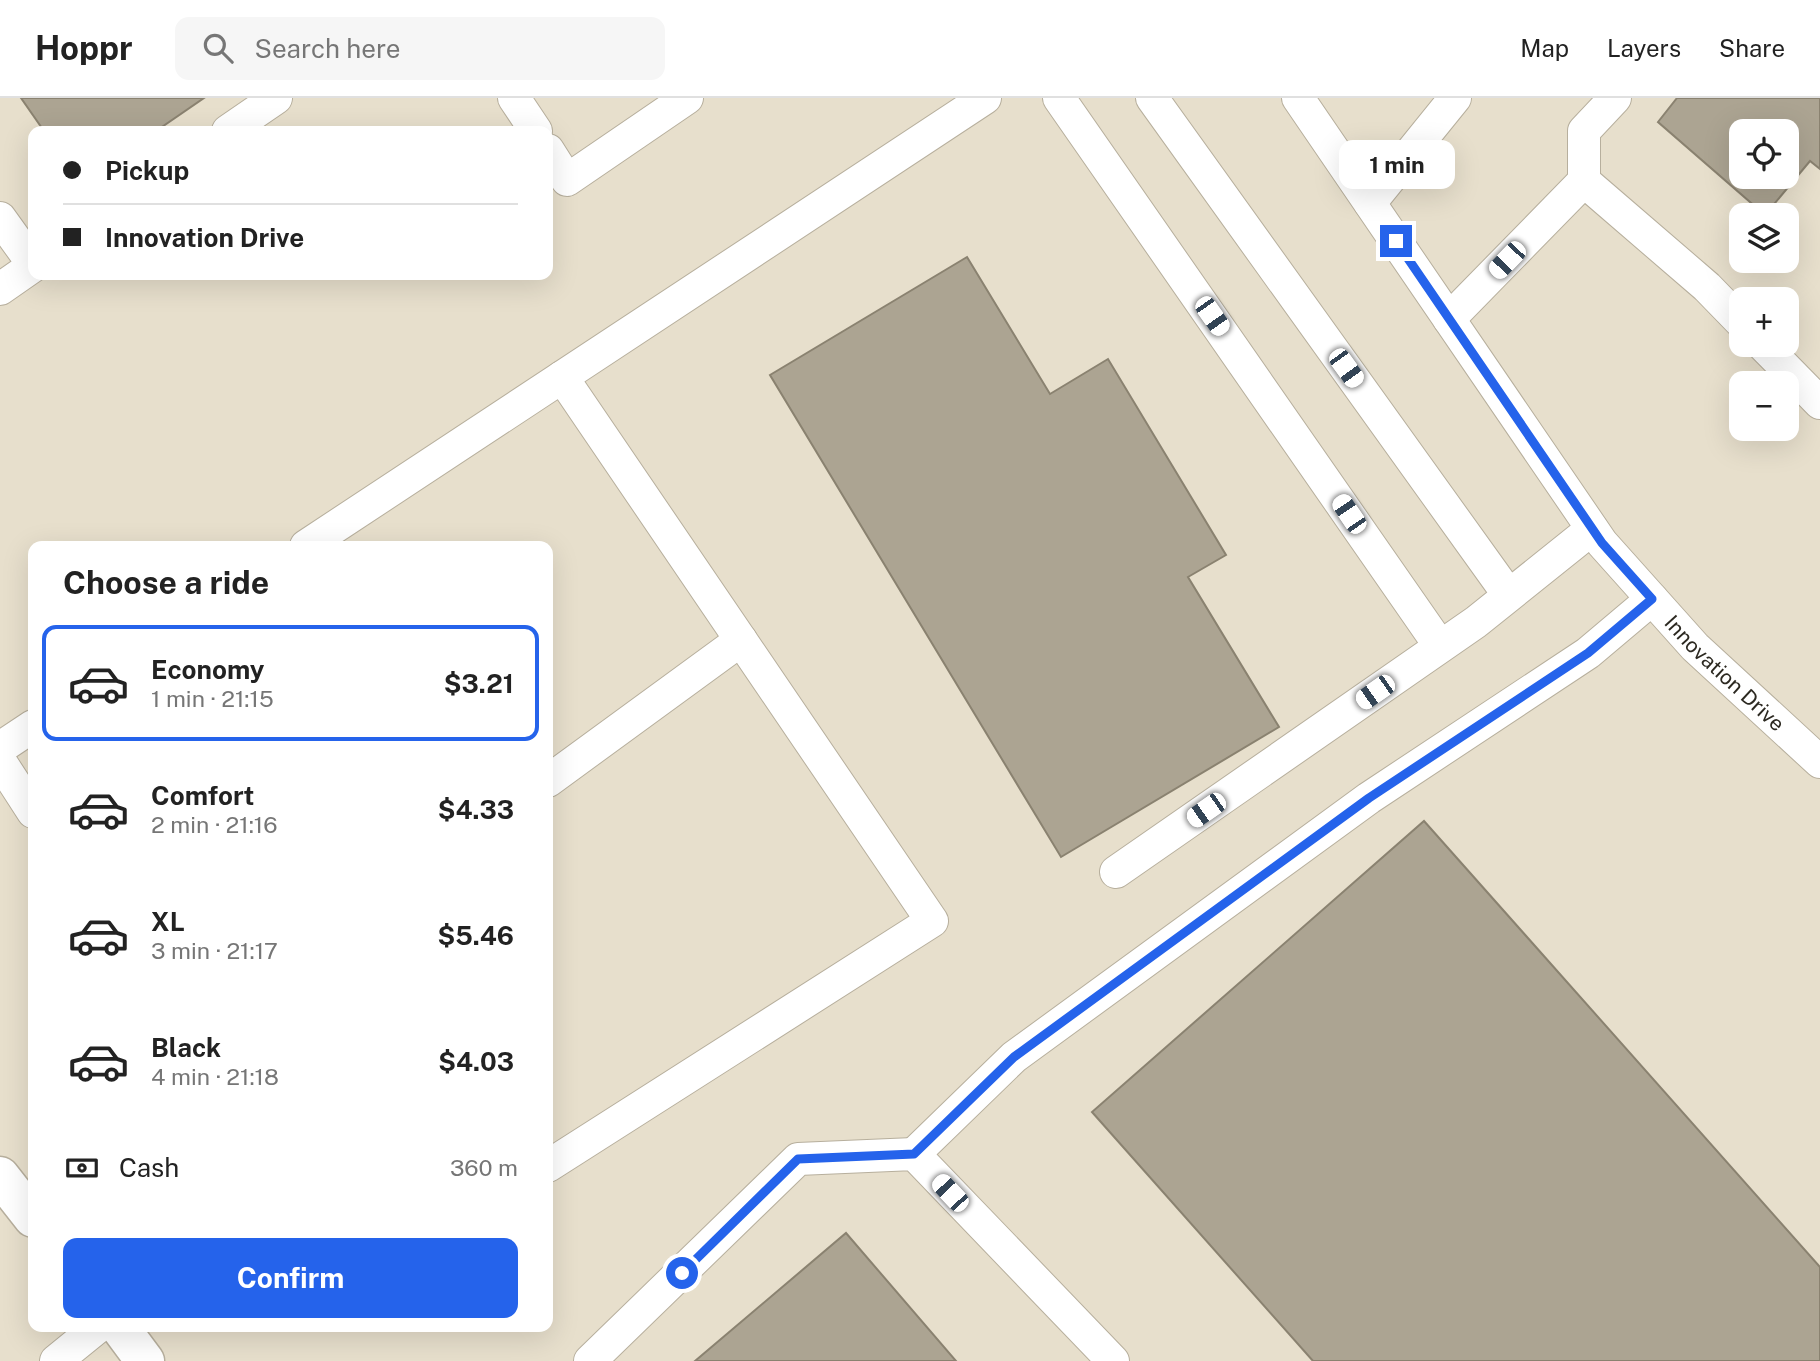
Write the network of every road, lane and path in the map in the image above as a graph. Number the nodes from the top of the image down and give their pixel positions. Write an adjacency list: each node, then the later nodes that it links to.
1 (276, 98): 10 (street)
2 (514, 98): 11 (street)
3 (687, 98): 12 (street)
4 (985, 98): 22 (street)
5 (1059, 98): 29 (street)
6 (1152, 98): 26 (street)
7 (1298, 98): 14 (street, Innovation Drive)
8 (1455, 98): 14 (street)
9 (1615, 98): 13 (street)
10 (235, 126)
11 (533, 126)
12 (553, 158)
13 (1584, 181): 19 (street); 20 (street)
14 (1370, 203): 20 (street, Innovation Drive)
15 (0, 218): 16 (street)
16 (28, 258)
17 (28, 269): 18 (street)
18 (0, 289)
19 (1729, 310)
20 (1449, 318): 24 (street, Innovation Drive)
21 (1775, 357): 23 (street)
22 (562, 377): 25 (street); 28 (street)
23 (1820, 403)
24 (1592, 529): 26 (street); 27 (street, Innovation Drive)
25 (314, 541)
26 (1508, 594): 29 (street)
27 (1652, 599): 33 (street, Innovation Drive); 37 (street)
28 (741, 640): 34 (street); 38 (street)
29 (1440, 646): 36 (street)
30 (28, 729): 31 (street)
31 (0, 748)
32 (0, 761): 35 (street)
33 (1820, 762)
34 (553, 777)
35 (28, 804)
36 (1116, 872)
37 (914, 1154): 45 (street); 46 (street)
38 (553, 1163)
39 (0, 1177): 40 (main road)
40 (28, 1212)
41 (92, 1332): 43 (street)
42 (123, 1332): 44 (main road)
43 (56, 1361)
44 (145, 1361)
45 (590, 1361)
46 (1114, 1361)

